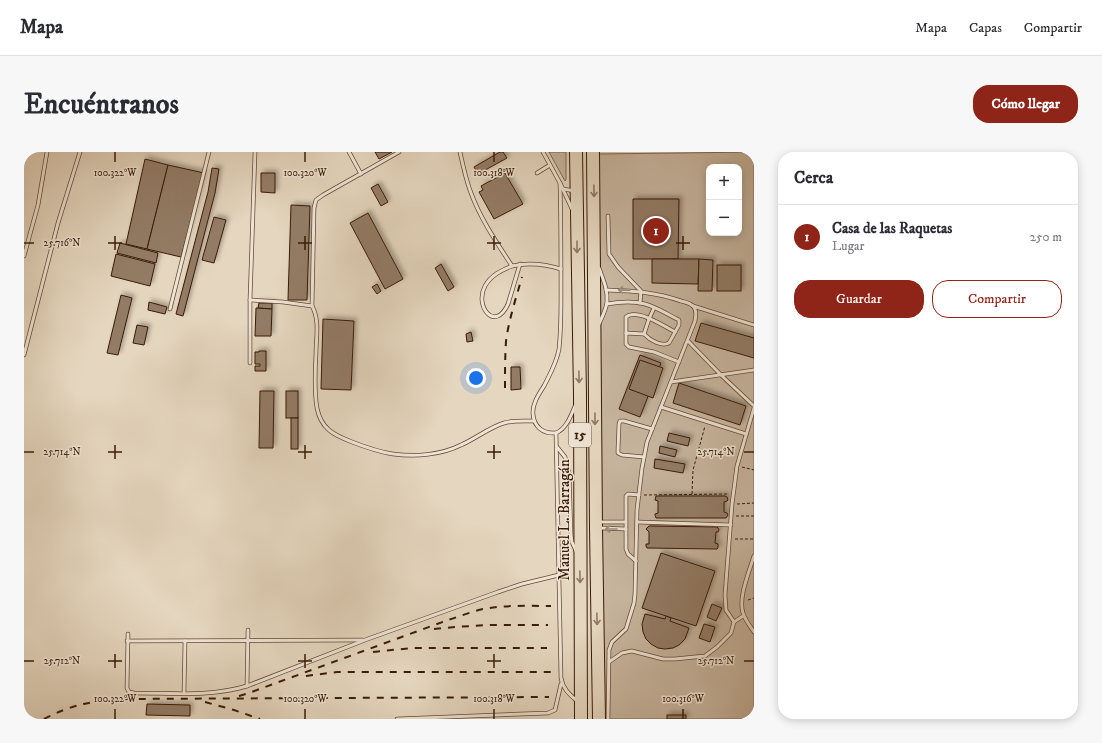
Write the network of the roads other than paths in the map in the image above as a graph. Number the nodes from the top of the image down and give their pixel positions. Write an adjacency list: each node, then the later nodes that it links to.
1 (47, 152): 20 (lane)
2 (80, 152): 40 (lane)
3 (209, 152): 32 (lane)
4 (255, 152): 26 (lane)
5 (349, 152): 13 (lane)
6 (399, 152): 13 (lane)
7 (460, 152): 22 (lane)
8 (543, 152): 11 (lane)
9 (576, 152): 16 (highway, Manuel L. Barragán / 15)
10 (593, 152): 19 (highway, 15, one-way to 19)
11 (550, 165): 12 (lane); 14 (lane)
12 (537, 173)
13 (361, 174): 29 (lane)
14 (560, 183): 15 (lane); 23 (lane)
15 (563, 189): 16 (lane); 18 (lane)
16 (576, 191): 18 (highway, Manuel L. Barragán / 15)
17 (608, 216): 25 (lane)
18 (577, 219): 46 (highway, Manuel L. Barragán / 15, one-way to 46)
19 (594, 255): 24 (lane); 38 (highway, 15)
20 (24, 256)
21 (520, 264): 22 (lane); 22 (lane); 23 (lane)
22 (512, 266)
23 (561, 269): 49 (lane)
24 (606, 290): 25 (lane, one-way to 24); 28 (lane)
25 (641, 291): 27 (lane); 30 (lane)
26 (250, 300): 29 (lane); 42 (lane)
27 (640, 303): 28 (lane); 31 (lane)
28 (607, 304): 38 (lane)
29 (312, 306): 49 (lane)
30 (694, 306): 34 (lane); 39 (lane)
31 (654, 308): 33 (lane); 35 (lane)
32 (170, 309)
33 (649, 318): 35 (lane); 36 (lane); 37 (lane)
34 (754, 325)
35 (675, 332): 37 (lane)
36 (626, 333): 37 (lane); 41 (lane)
37 (644, 334)
38 (595, 337): 58 (highway, 15, one-way to 58)
39 (688, 341): 41 (lane); 44 (lane)
40 (24, 355)
41 (679, 362): 45 (lane)
42 (250, 363)
43 (754, 370): 44 (lane)
44 (721, 375): 45 (lane); 48 (lane)
45 (671, 382): 47 (lane)
46 (580, 395): 51 (lane); 62 (highway, Manuel L. Barragán / 15)
47 (661, 407): 50 (lane); 52 (lane)
48 (754, 407): 52 (lane)
49 (534, 421): 51 (lane)
50 (652, 429): 54 (lane); 54 (lane)
51 (556, 433): 53 (lane)
52 (746, 434): 59 (lane)
53 (556, 446): 62 (lane); 64 (lane)
54 (644, 457): 55 (lane)
55 (639, 495): 56 (lane); 57 (lane)
56 (626, 522): 58 (lane); 60 (lane)
57 (637, 522): 59 (lane); 63 (lane)
58 (596, 525): 60 (lane, one-way to 58); 82 (highway, 15, one-way to 82)
59 (731, 525): 66 (lane)
60 (626, 528): 63 (lane)
61 (754, 556): 65 (lane)
62 (580, 560): 78 (highway, Manuel L. Barragán / 15, one-way to 78)
63 (636, 561): 74 (lane)
64 (559, 575): 70 (lane); 75 (lane)
65 (744, 616): 66 (lane); 68 (lane)
66 (734, 622): 74 (lane)
67 (248, 630): 73 (lane)
68 (754, 632)
69 (128, 634): 71 (lane)
70 (365, 640): 73 (lane); 76 (lane)
71 (127, 641): 72 (lane); 77 (lane)
72 (184, 641): 73 (lane); 77 (lane)
73 (248, 641): 76 (lane)
74 (609, 662): 83 (lane)
75 (562, 683): 78 (lane); 79 (lane)
76 (248, 686): 77 (lane)
77 (184, 693)
78 (581, 705): 80 (highway, Manuel L. Barragán / 15); 81 (highway)
79 (396, 719)
80 (581, 719)
81 (591, 719)
82 (599, 719)
83 (608, 719)

